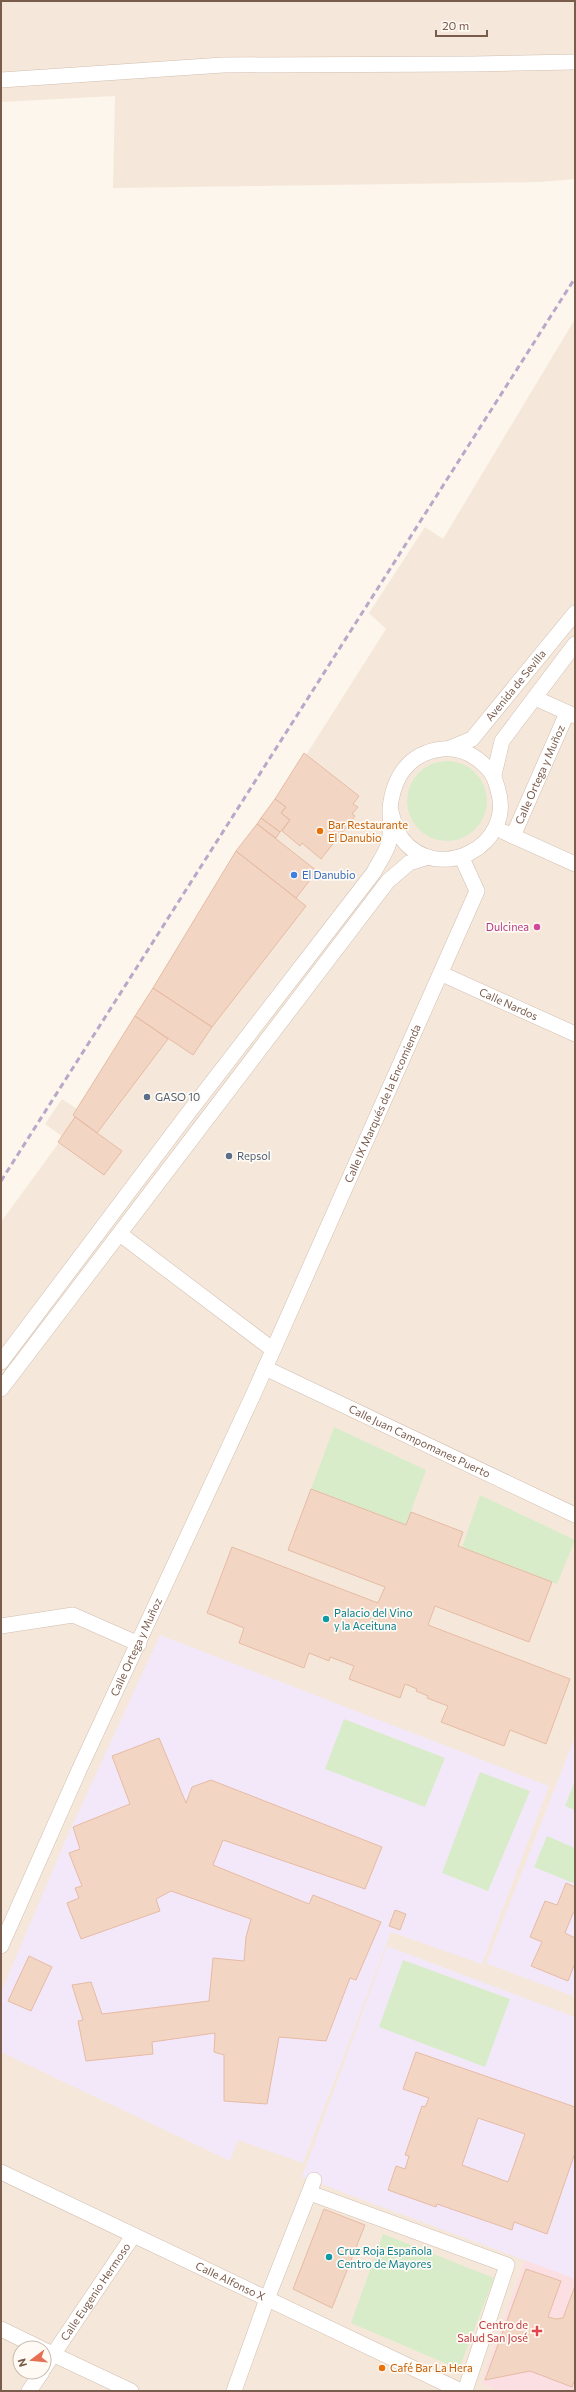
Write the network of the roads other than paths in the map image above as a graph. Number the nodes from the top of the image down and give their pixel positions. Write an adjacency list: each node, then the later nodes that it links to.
1 (575, 62): 2 (street)
2 (1, 80)
3 (575, 613): 7 (street, Avenida de Sevilla)
4 (575, 644): 5 (street, Avenida de Sevilla)
5 (535, 698): 6 (street); 8 (street, Avenida de Sevilla)
6 (571, 715): 11 (street, Calle Ortega y Muñoz)
7 (450, 748): 8 (street); 9 (street)
8 (494, 775): 10 (street)
9 (390, 808): 12 (street); 19 (street)
10 (496, 829): 11 (street); 13 (street)
11 (513, 836): 14 (street)
12 (428, 857): 13 (street); 17 (street)
13 (462, 858): 15 (street, Calle IX Marqués de la Encomienda)
14 (575, 864)
15 (442, 974): 16 (street, Calle Nardos); 18 (street, Calle IX Marqués de la Encomienda)
16 (575, 1034)
17 (120, 1234): 18 (street); 21 (street)
18 (272, 1350): 20 (street, Calle Ortega y Muñoz)
19 (1, 1362)
20 (264, 1368): 22 (street, Calle Juan Campomanes Puerto); 24 (street, Calle Ortega y Muñoz)
21 (1, 1389)
22 (575, 1515)
23 (1, 1626): 24 (street)
24 (139, 1644): 25 (street, Calle Ortega y Muñoz)
25 (1, 1946)
26 (1, 2172): 27 (street, Calle Alfonso X)
27 (133, 2236): 28 (street, Calle Alfonso X); 31 (street, Calle Eugenio Hermoso)
28 (267, 2300): 36 (street); 37 (street, Calle Alfonso X); 38 (street)
29 (1, 2329): 30 (street)
30 (23, 2340)
31 (52, 2342)
32 (52, 2354): 35 (street)
33 (37, 2380): 34 (street)
34 (29, 2391)
35 (131, 2391)
36 (234, 2391)
37 (461, 2391)
38 (465, 2391)

